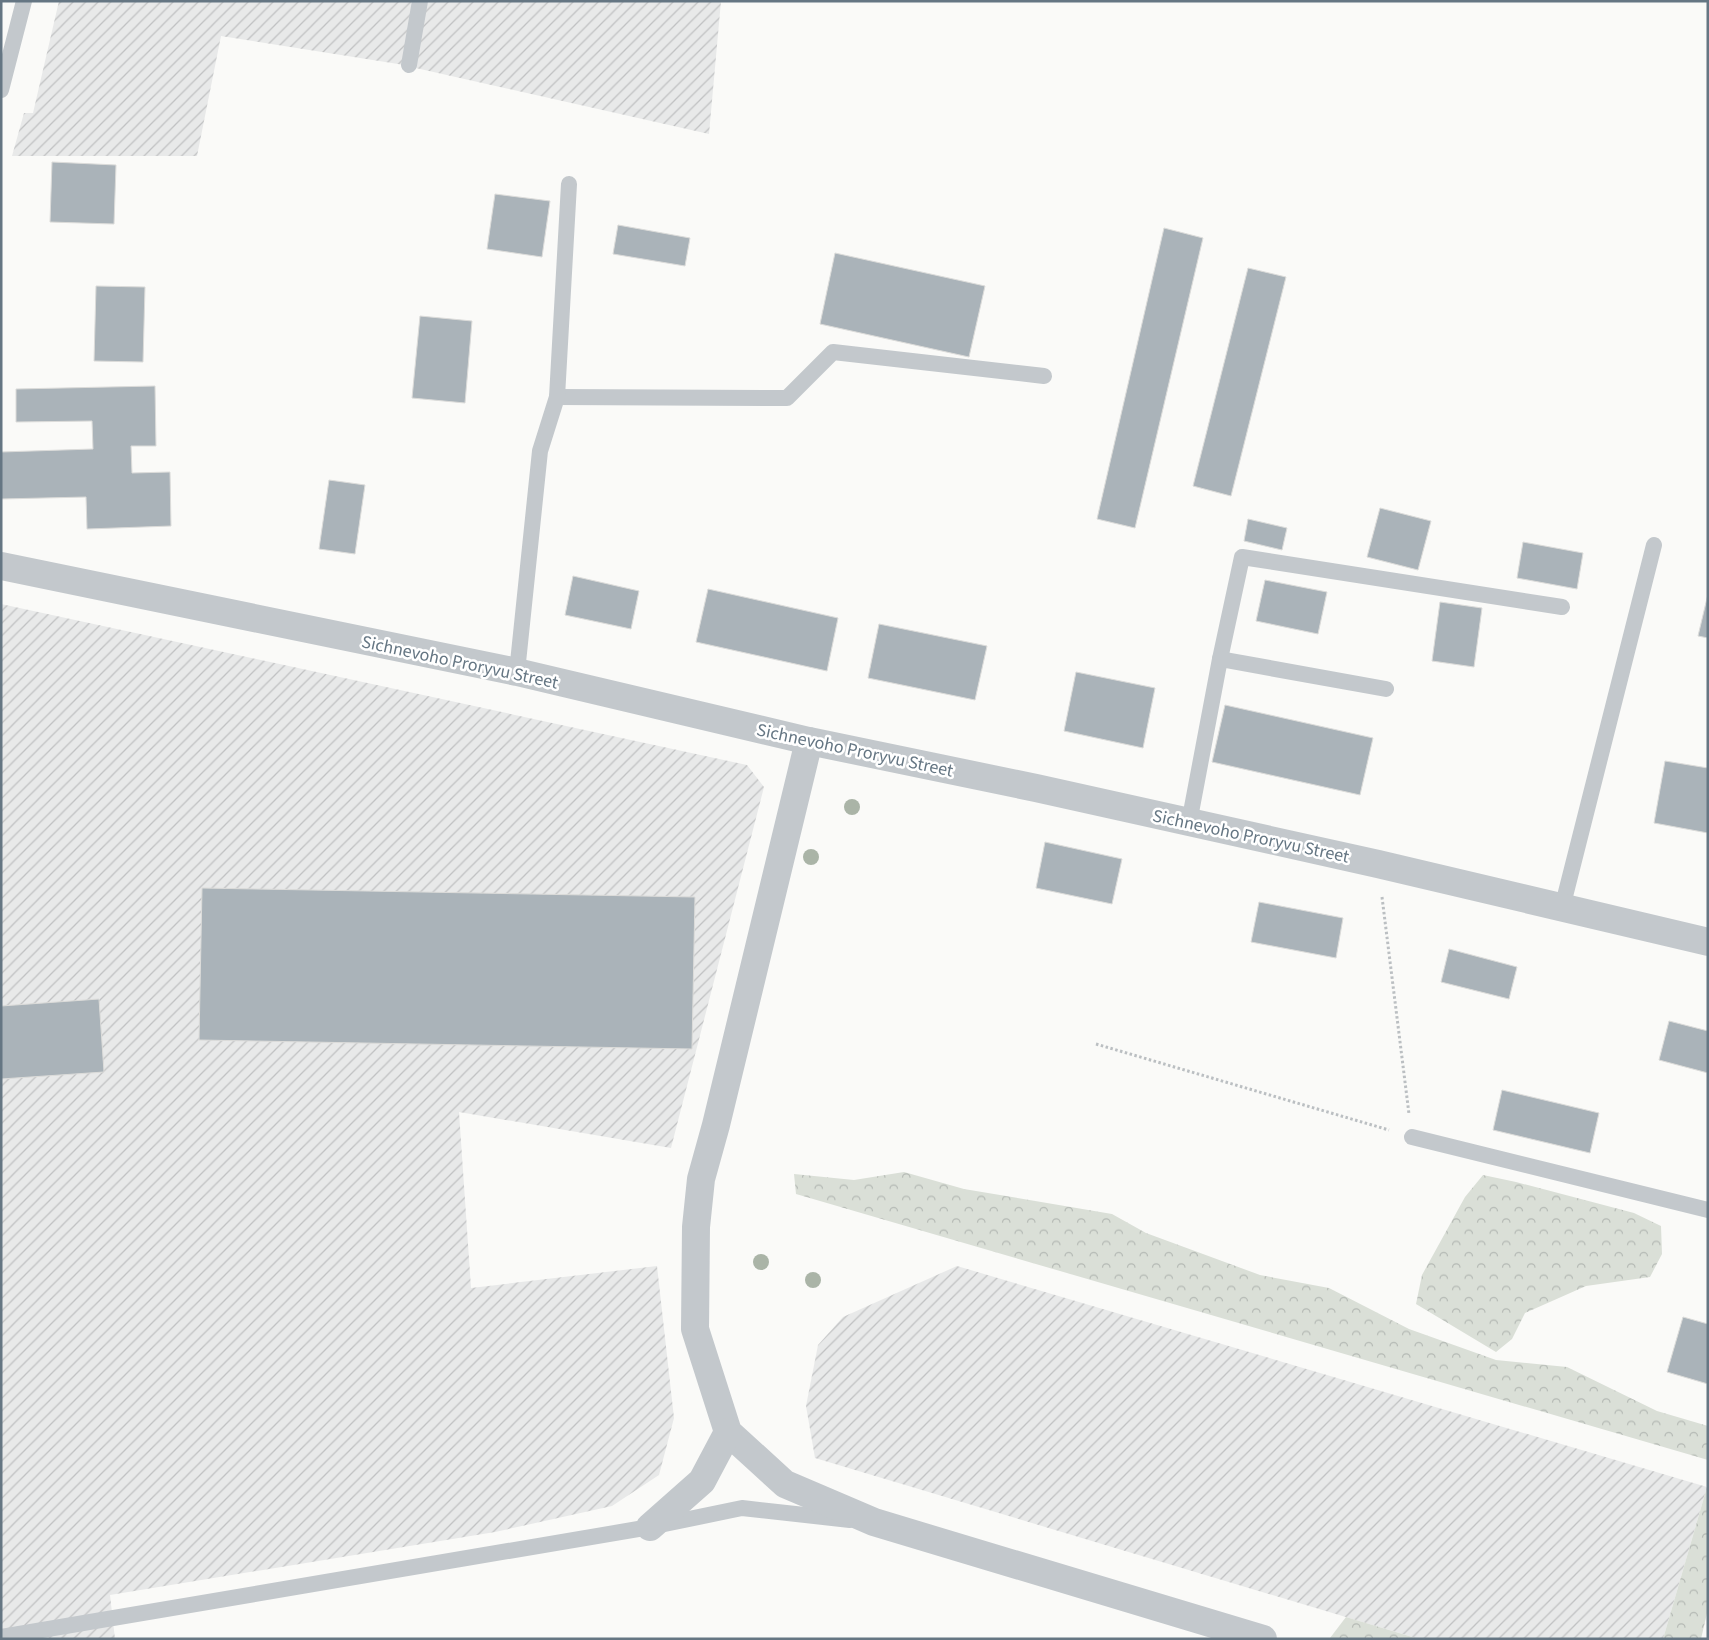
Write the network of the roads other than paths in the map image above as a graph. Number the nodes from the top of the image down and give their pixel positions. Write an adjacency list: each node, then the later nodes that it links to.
1 (24, 1): 4 (lane)
2 (420, 1): 3 (lane)
3 (409, 66)
4 (1, 90)
5 (569, 184): 7 (lane)
6 (1044, 376): 7 (lane)
7 (558, 397): 12 (lane)
8 (1654, 545): 16 (lane)
9 (1, 566): 12 (street, Sichnevoho Proryvu Street)
10 (1562, 607): 11 (lane)
11 (1220, 659): 13 (lane); 15 (lane)
12 (517, 672): 14 (street, Sichnevoho Proryvu Street)
13 (1386, 689)
14 (810, 741): 15 (street, Sichnevoho Proryvu Street); 20 (street)
15 (1189, 823): 16 (street, Sichnevoho Proryvu Street)
16 (1562, 908): 17 (street, Sichnevoho Proryvu Street)
17 (1708, 942)
18 (1412, 1137): 19 (lane)
19 (1708, 1210)
20 (728, 1432): 21 (street); 22 (street)
21 (874, 1522): 22 (lane); 24 (street)
22 (650, 1527): 23 (lane)
23 (1, 1637)
24 (1263, 1639)

